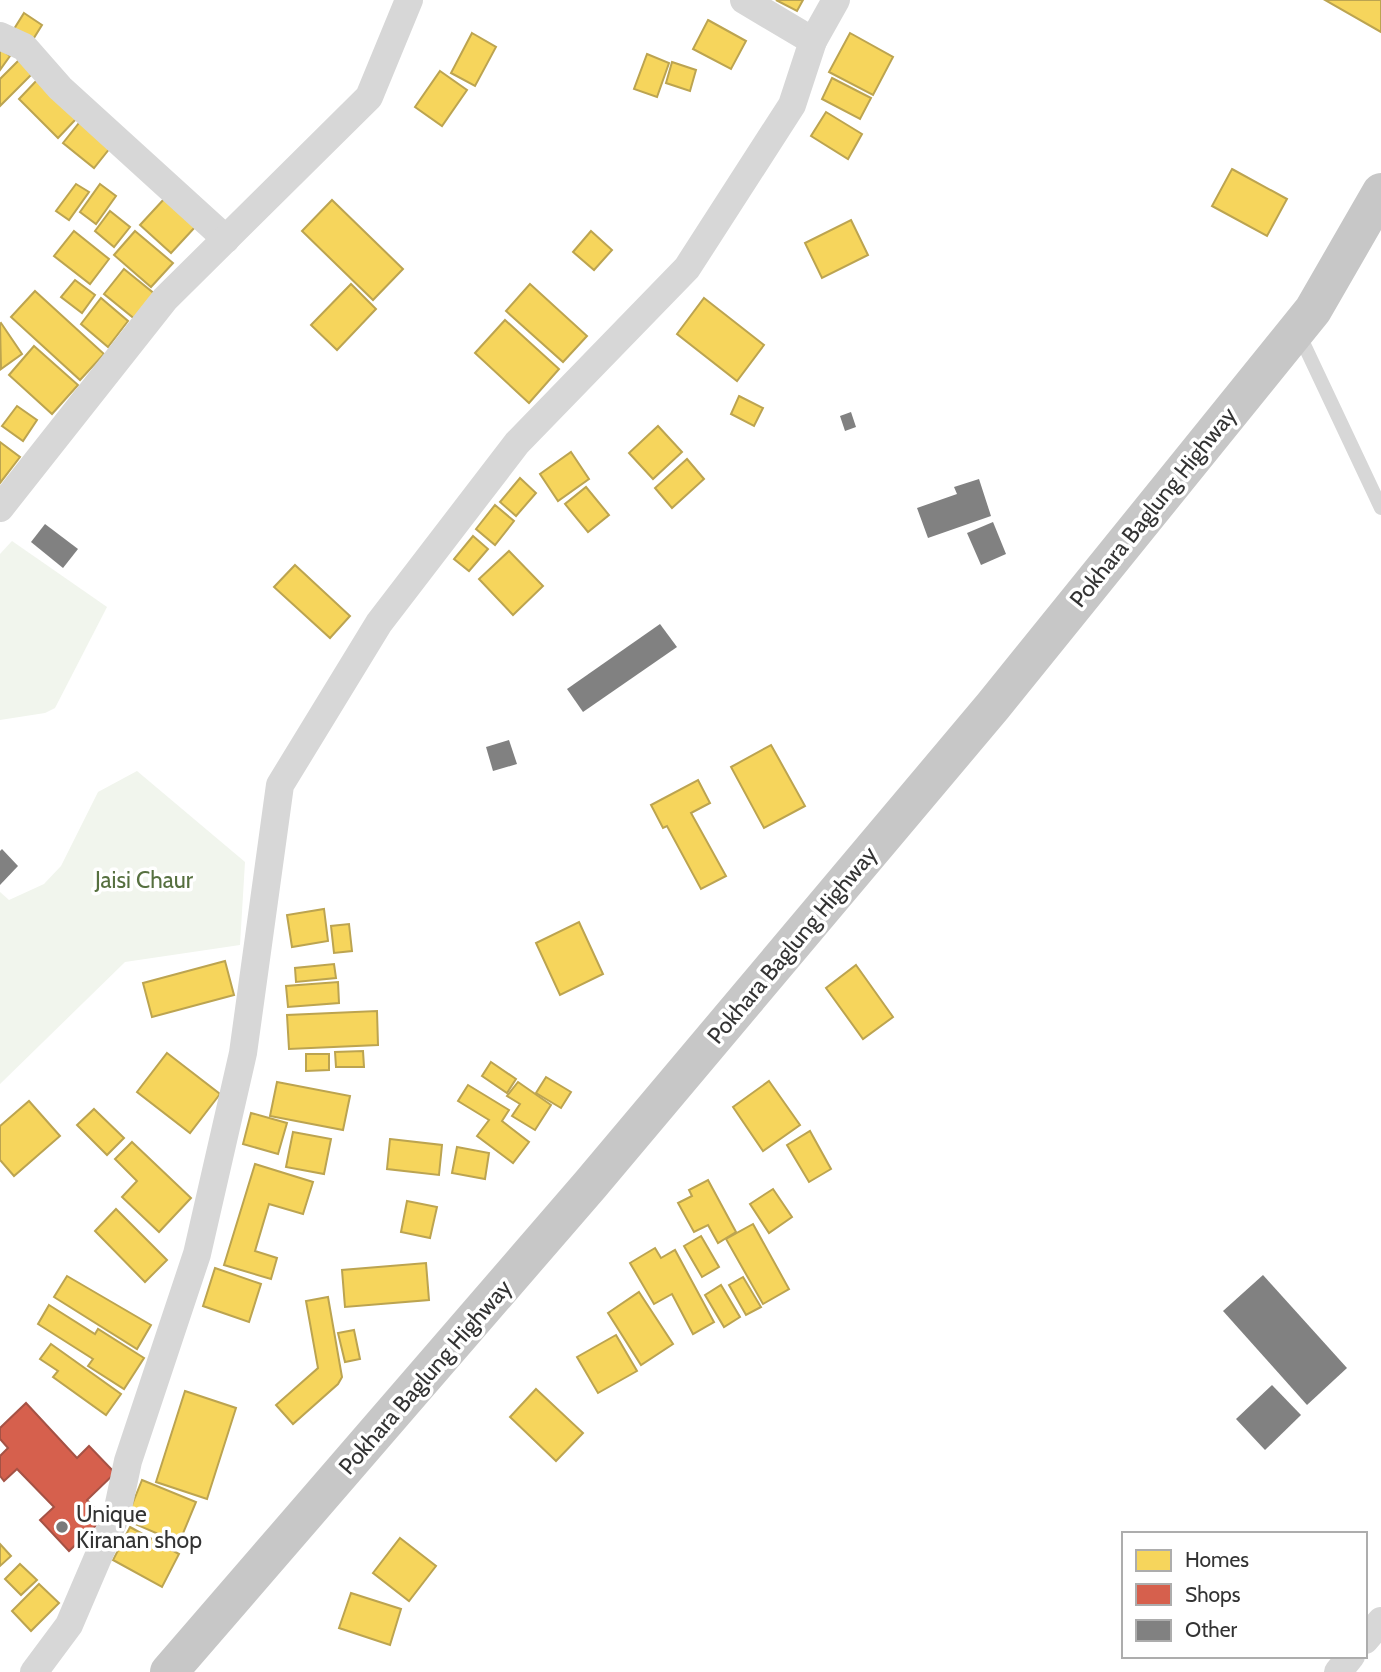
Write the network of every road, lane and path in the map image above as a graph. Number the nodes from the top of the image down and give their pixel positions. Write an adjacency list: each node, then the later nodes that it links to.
1 (409, 0): 7 (street)
2 (744, 0): 5 (street)
3 (836, 0): 5 (street)
4 (0, 36): 7 (street)
5 (813, 41): 14 (street)
6 (1381, 192): 8 (highway, Pokhara Baglung Highway)
7 (226, 239): 9 (street)
8 (1297, 330): 10 (lane); 15 (highway, Pokhara Baglung Highway)
9 (1, 506)
10 (1381, 508)
11 (1381, 1621): 12 (street)
12 (1367, 1638)
13 (1349, 1658): 16 (street)
14 (47, 1666)
15 (169, 1672)
16 (1338, 1672)

